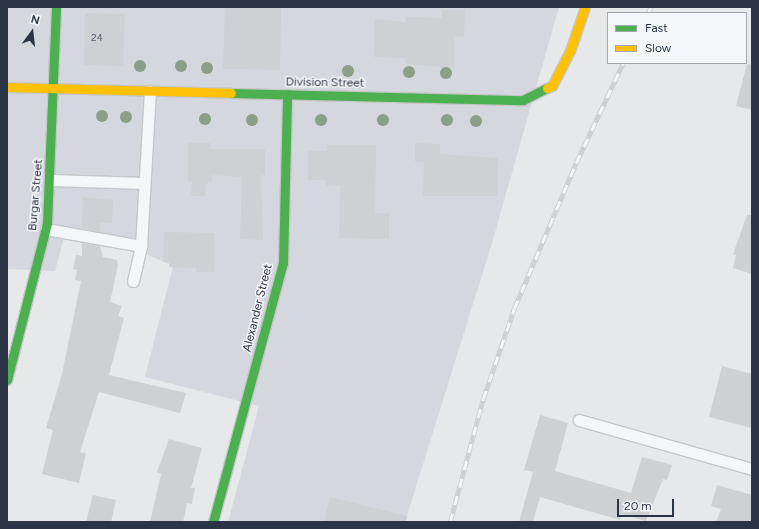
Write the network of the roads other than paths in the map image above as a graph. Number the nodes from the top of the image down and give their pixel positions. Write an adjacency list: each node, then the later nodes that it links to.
1 (56, 7): 4 (street, Burgar Street)
2 (585, 7): 6 (street, Division Street)
3 (7, 87): 4 (street, Division Street)
4 (55, 88): 5 (street, Division Street); 7 (street, Burgar Street)
5 (150, 91): 6 (street, Division Street); 8 (lane)
6 (287, 94): 15 (street, Alexander Street)
7 (50, 180): 8 (lane); 9 (street, Burgar Street)
8 (144, 183): 10 (lane)
9 (46, 229): 10 (lane); 12 (street, Burgar Street)
10 (141, 246): 11 (lane)
11 (133, 281)
12 (7, 380)
13 (579, 420): 14 (lane)
14 (752, 469)
15 (213, 522)

